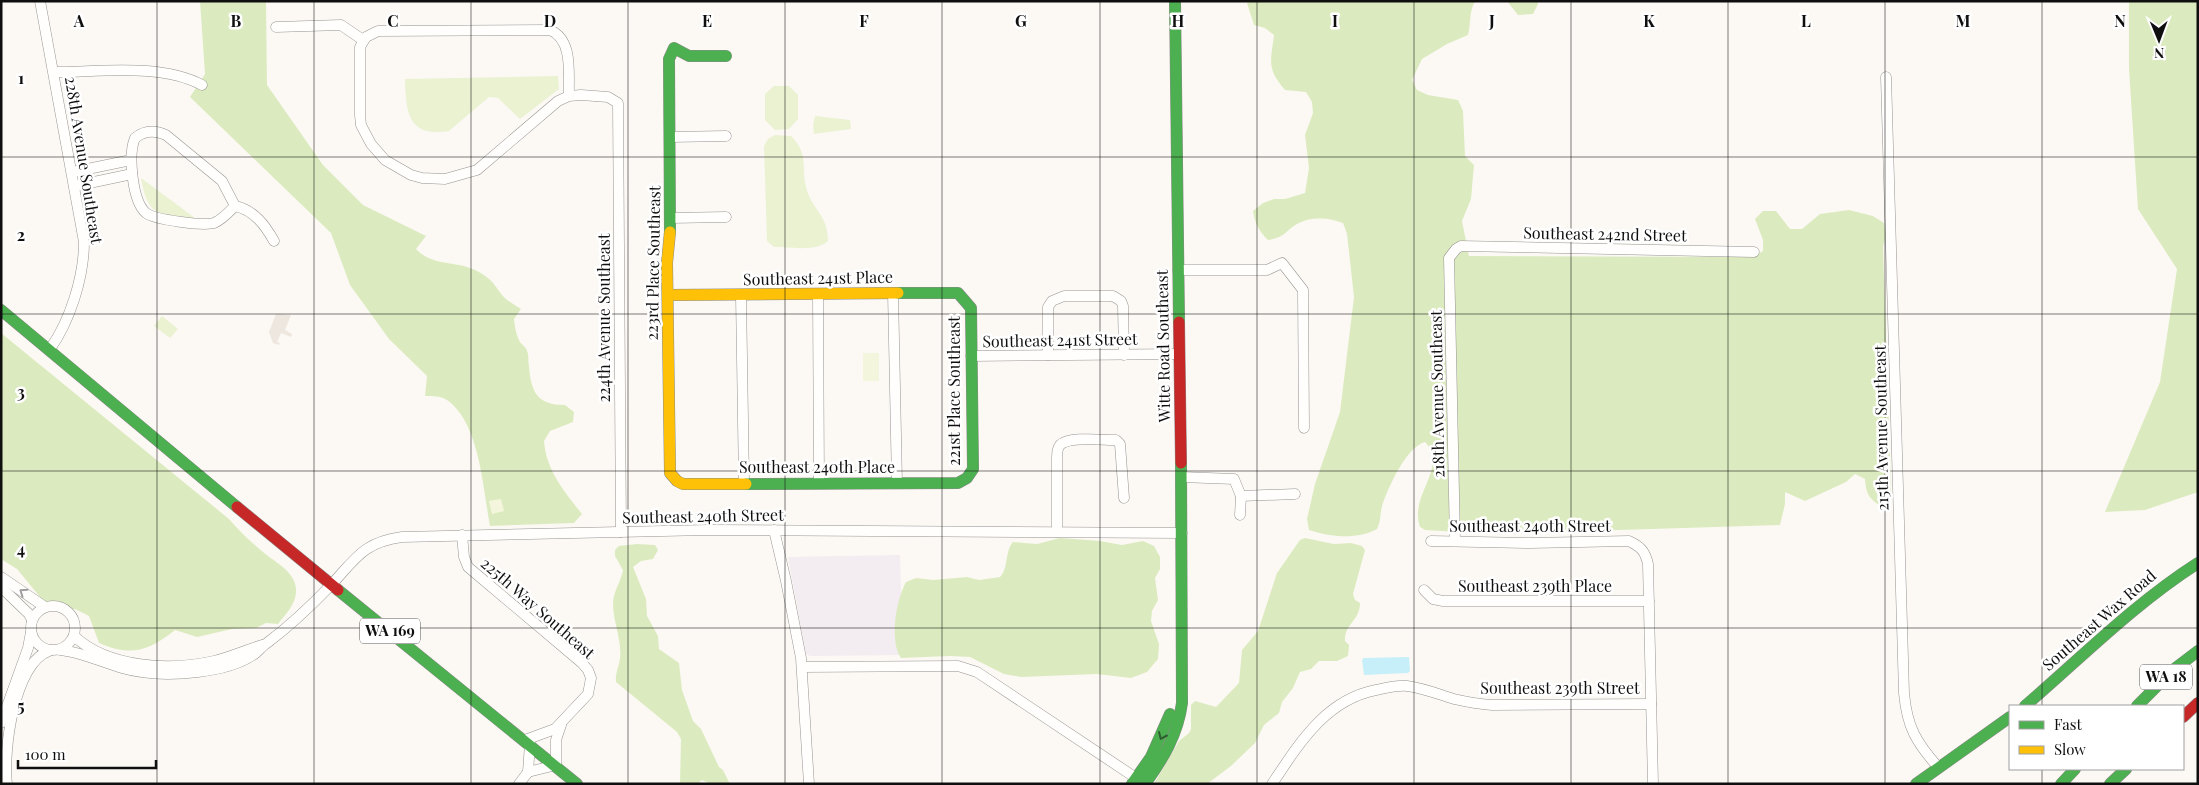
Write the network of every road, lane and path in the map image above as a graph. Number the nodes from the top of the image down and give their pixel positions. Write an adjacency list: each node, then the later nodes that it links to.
1 (40, 1): 6 (street, 228th Avenue Southeast)
2 (1175, 1): 22 (main road, Witte Road Southeast)
3 (276, 27): 4 (street)
4 (363, 40): 9 (street); 9 (street)
5 (726, 56): 11 (main road, 223rd Place Southeast)
6 (54, 72): 8 (street); 13 (street, 228th Avenue Southeast)
7 (1886, 77): 77 (street, 215th Avenue Southeast)
8 (202, 85)
9 (569, 96): 46 (street, 224th Avenue Southeast)
10 (726, 136): 11 (street)
11 (670, 137): 17 (main road, 223rd Place Southeast)
12 (132, 160): 13 (street); 14 (street); 16 (street)
13 (72, 172): 15 (street, 228th Avenue Southeast)
14 (132, 174): 15 (street); 16 (street)
15 (75, 186): 29 (street, 228th Avenue Southeast)
16 (235, 206): 19 (street)
17 (671, 218): 18 (street); 25 (main road, 223rd Place Southeast)
18 (726, 218)
19 (274, 242)
20 (1456, 249): 21 (street, Southeast 242nd Street); 51 (street, 218th Avenue Southeast)
21 (1754, 252)
22 (1178, 270): 31 (main road, Witte Road Southeast); 34 (street)
23 (893, 293): 24 (main road, Southeast 241st Place); 27 (main road, Southeast 241st Place); 37 (street)
24 (818, 294): 26 (main road, Southeast 241st Place); 40 (street)
25 (668, 295): 26 (main road, Southeast 241st Place); 36 (main road, 223rd Place Southeast)
26 (741, 296): 39 (street)
27 (966, 299): 33 (main road, 221st Place Southeast)
28 (1, 310): 29 (main road, WA 169)
29 (50, 349): 54 (main road, WA 169)
30 (1124, 354): 31 (street, Southeast 241st Street); 32 (street, Southeast 241st Street); 32 (street)
31 (1179, 354): 35 (main road, Witte Road Southeast)
32 (1048, 355): 33 (street, Southeast 241st Street)
33 (971, 356): 38 (main road, 221st Place Southeast)
34 (1304, 428)
35 (1181, 477): 42 (street); 48 (main road, Witte Road Southeast)
36 (674, 478): 39 (main road, Southeast 240th Place)
37 (897, 482): 38 (main road, Southeast 240th Place); 40 (main road, Southeast 240th Place)
38 (963, 482)
39 (744, 483): 40 (main road, Southeast 240th Place)
40 (819, 483)
41 (1295, 494): 42 (street)
42 (1241, 496): 44 (street)
43 (1124, 498): 47 (street)
44 (1240, 515)
45 (774, 530): 46 (street, Southeast 240th Street); 47 (street, Southeast 240th Street); 66 (street)
46 (621, 532): 49 (street, Southeast 240th Street)
47 (1057, 532): 48 (street, Southeast 240th Street)
48 (1182, 533): 81 (main road, Witte Road Southeast)
49 (462, 535): 54 (street, Southeast 240th Street); 74 (street, 225th Way Southeast)
50 (1431, 541): 51 (street, Southeast 240th Street)
51 (1455, 541): 57 (street, Southeast 240th Street)
52 (2198, 563): 69 (main road, Southeast Wax Road)
53 (1, 576): 58 (street, one-way to 53)
54 (333, 583): 62 (street, Southeast 240th Street); 75 (main road, WA 169)
55 (1, 587): 59 (street)
56 (1424, 590): 57 (street, Southeast 239th Place)
57 (1649, 601): 68 (street)
58 (45, 607): 59 (street); 61 (street)
59 (32, 620): 60 (street)
60 (31, 631): 64 (street); 73 (street)
61 (74, 636): 62 (street, Southeast 240th Street); 63 (street)
62 (265, 644): 63 (street, Southeast 240th Street)
63 (60, 650): 64 (street)
64 (49, 651): 82 (street)
65 (2198, 651): 70 (main road, WA 18)
66 (802, 667): 81 (street); 85 (street)
67 (2198, 703): 71 (main road, WA 18)
68 (1651, 704): 86 (street, Southeast 239th Street); 87 (street)
69 (2026, 705)
70 (2138, 705)
71 (2184, 716)
72 (2009, 718): 77 (main road)
73 (1, 723)
74 (561, 725): 75 (street); 76 (street)
75 (528, 742): 76 (main road, WA 169); 80 (street)
76 (556, 766): 80 (street); 84 (main road, WA 169)
77 (1938, 767): 88 (main road)
78 (2074, 770): 89 (main road)
79 (2125, 770): 90 (main road)
80 (528, 772): 83 (street)
81 (1137, 782)
82 (8, 784)
83 (519, 784)
84 (577, 784)
85 (809, 784)
86 (1272, 784)
87 (1653, 784)
88 (1916, 784)
89 (2061, 784)
90 (2110, 784)

